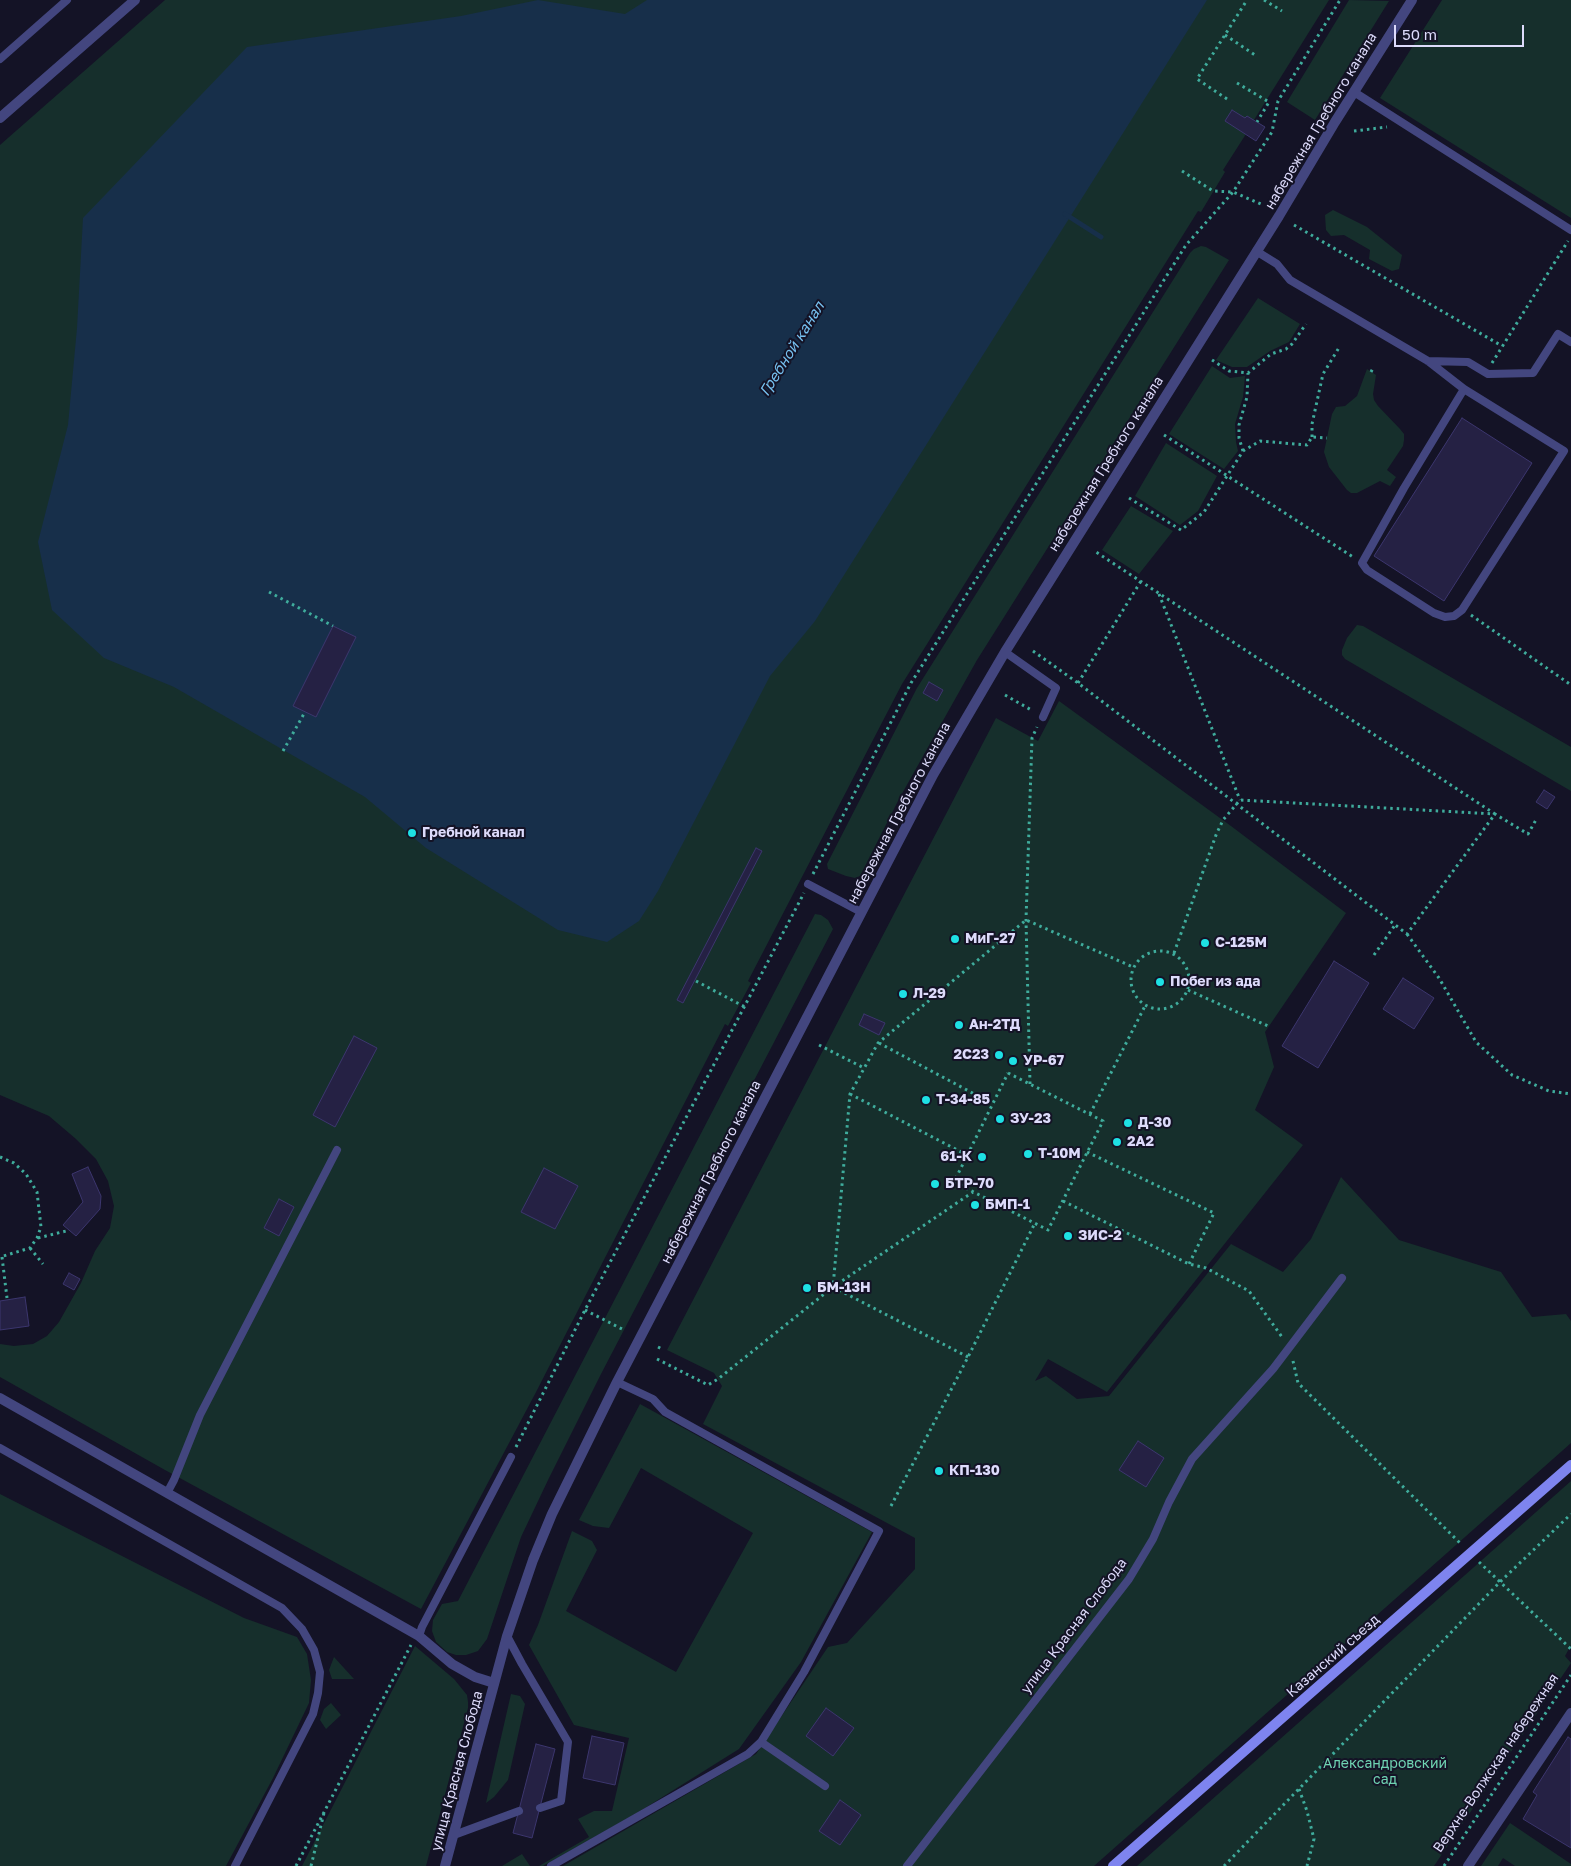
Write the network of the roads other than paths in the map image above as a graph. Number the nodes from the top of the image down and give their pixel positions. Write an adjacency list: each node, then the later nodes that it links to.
1 (67, 0): 4 (lane)
2 (135, 0): 6 (street)
3 (1412, 0): 5 (street, набережная Гребного канала)
4 (0, 59)
5 (1354, 92): 7 (lane); 8 (street, набережная Гребного канала)
6 (0, 118)
7 (1571, 230)
8 (1256, 251): 10 (lane); 12 (street, набережная Гребного канала)
9 (1571, 342): 10 (lane)
10 (1428, 361): 11 (lane)
11 (1464, 389): 11 (lane)
12 (1005, 652): 13 (lane); 15 (street, набережная Гребного канала)
13 (1043, 717)
14 (808, 884): 15 (lane)
15 (861, 912): 18 (street, набережная Гребного канала)
16 (337, 1150): 23 (lane)
17 (1342, 1278): 36 (lane, улица Красная Слобода)
18 (617, 1382): 25 (street, набережная Гребного канала); 28 (lane)
19 (0, 1398): 23 (street)
20 (0, 1448): 33 (lane)
21 (511, 1457): 24 (lane)
22 (1571, 1465): 37 (main road, Казанский съезд)
23 (167, 1493): 24 (street)
24 (419, 1636): 26 (street)
25 (507, 1636): 26 (street, набережная Гребного канала); 30 (lane)
26 (494, 1683): 32 (street, улица Красная Слобода)
27 (1571, 1713): 38 (street)
28 (760, 1742): 29 (lane); 35 (lane)
29 (825, 1786)
30 (540, 1808)
31 (519, 1811): 32 (lane)
32 (454, 1835): 34 (street, улица Красная Слобода)
33 (235, 1866)
34 (445, 1866)
35 (551, 1866)
36 (907, 1866)
37 (1113, 1866)
38 (1468, 1866)

